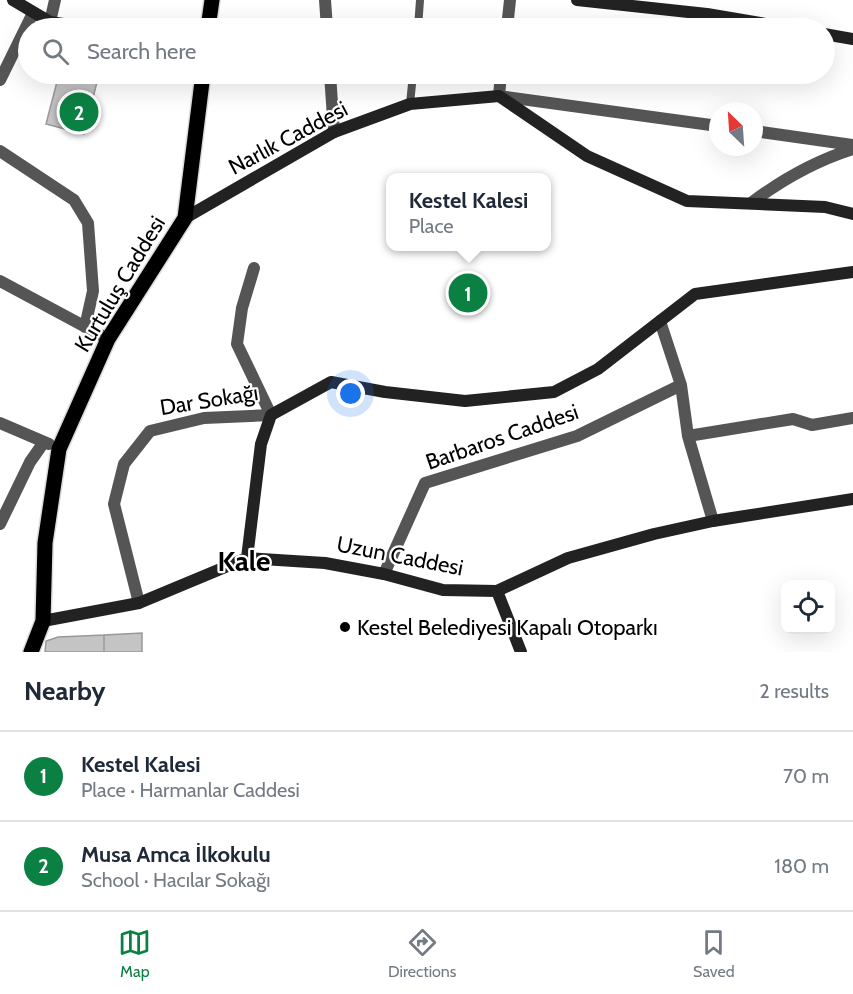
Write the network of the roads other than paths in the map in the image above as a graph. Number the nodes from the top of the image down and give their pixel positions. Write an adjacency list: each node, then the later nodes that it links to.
1 (13, 0): 8 (street)
2 (55, 0): 11 (street)
3 (212, 0): 12 (main road)
4 (325, 0): 13 (street)
5 (420, 0): 14 (lane)
6 (510, 0): 15 (street)
7 (577, 0): 16 (street)
8 (33, 13): 9 (street); 10 (street)
9 (31, 18)
10 (42, 18)
11 (51, 18)
12 (209, 18)
13 (326, 18)
14 (419, 18)
15 (508, 18)
16 (731, 18)
17 (835, 36): 18 (street)
18 (853, 39)
19 (18, 43): 20 (street)
20 (0, 80)
21 (202, 84): 34 (main road, Kurtuluş Caddesi)
22 (331, 84): 28 (street)
23 (412, 84): 26 (lane)
24 (500, 84): 25 (street)
25 (499, 96): 26 (street, Narlık Caddesi); 27 (street); 32 (street)
26 (410, 104): 28 (street, Narlık Caddesi)
27 (709, 125)
28 (334, 132): 34 (street, Narlık Caddesi)
29 (763, 132): 30 (street)
30 (853, 147): 32 (street)
31 (0, 151): 39 (street)
32 (751, 203): 33 (street)
33 (853, 214)
34 (185, 218): 40 (main road, Kurtuluş Caddesi)
35 (254, 268): 42 (street, Dar Sokağı)
36 (853, 272): 38 (street)
37 (0, 281): 39 (street)
38 (660, 321): 41 (street); 42 (street)
39 (85, 327): 40 (street)
40 (108, 339): 47 (main road, Kurtuluş Caddesi)
41 (681, 385): 45 (street); 52 (street, Barbaros Caddesi)
42 (271, 415): 51 (street); 54 (street, Dar Sokağı)
43 (853, 418): 45 (street)
44 (0, 423): 46 (street)
45 (688, 436): 49 (street)
46 (44, 442): 47 (street); 50 (street)
47 (59, 448): 55 (main road, Kurtuluş Caddesi)
48 (853, 499): 49 (street, Uzun Caddesi)
49 (712, 521): 53 (street, Uzun Caddesi)
50 (0, 524)
51 (248, 558): 52 (street, Uzun Caddesi); 54 (street, Uzun Caddesi)
52 (384, 574): 53 (street, Uzun Caddesi)
53 (497, 591): 57 (street)
54 (139, 603): 55 (street, Uzun Caddesi)
55 (43, 621): 56 (main road, Kurtuluş Caddesi)
56 (31, 652)
57 (521, 652)

